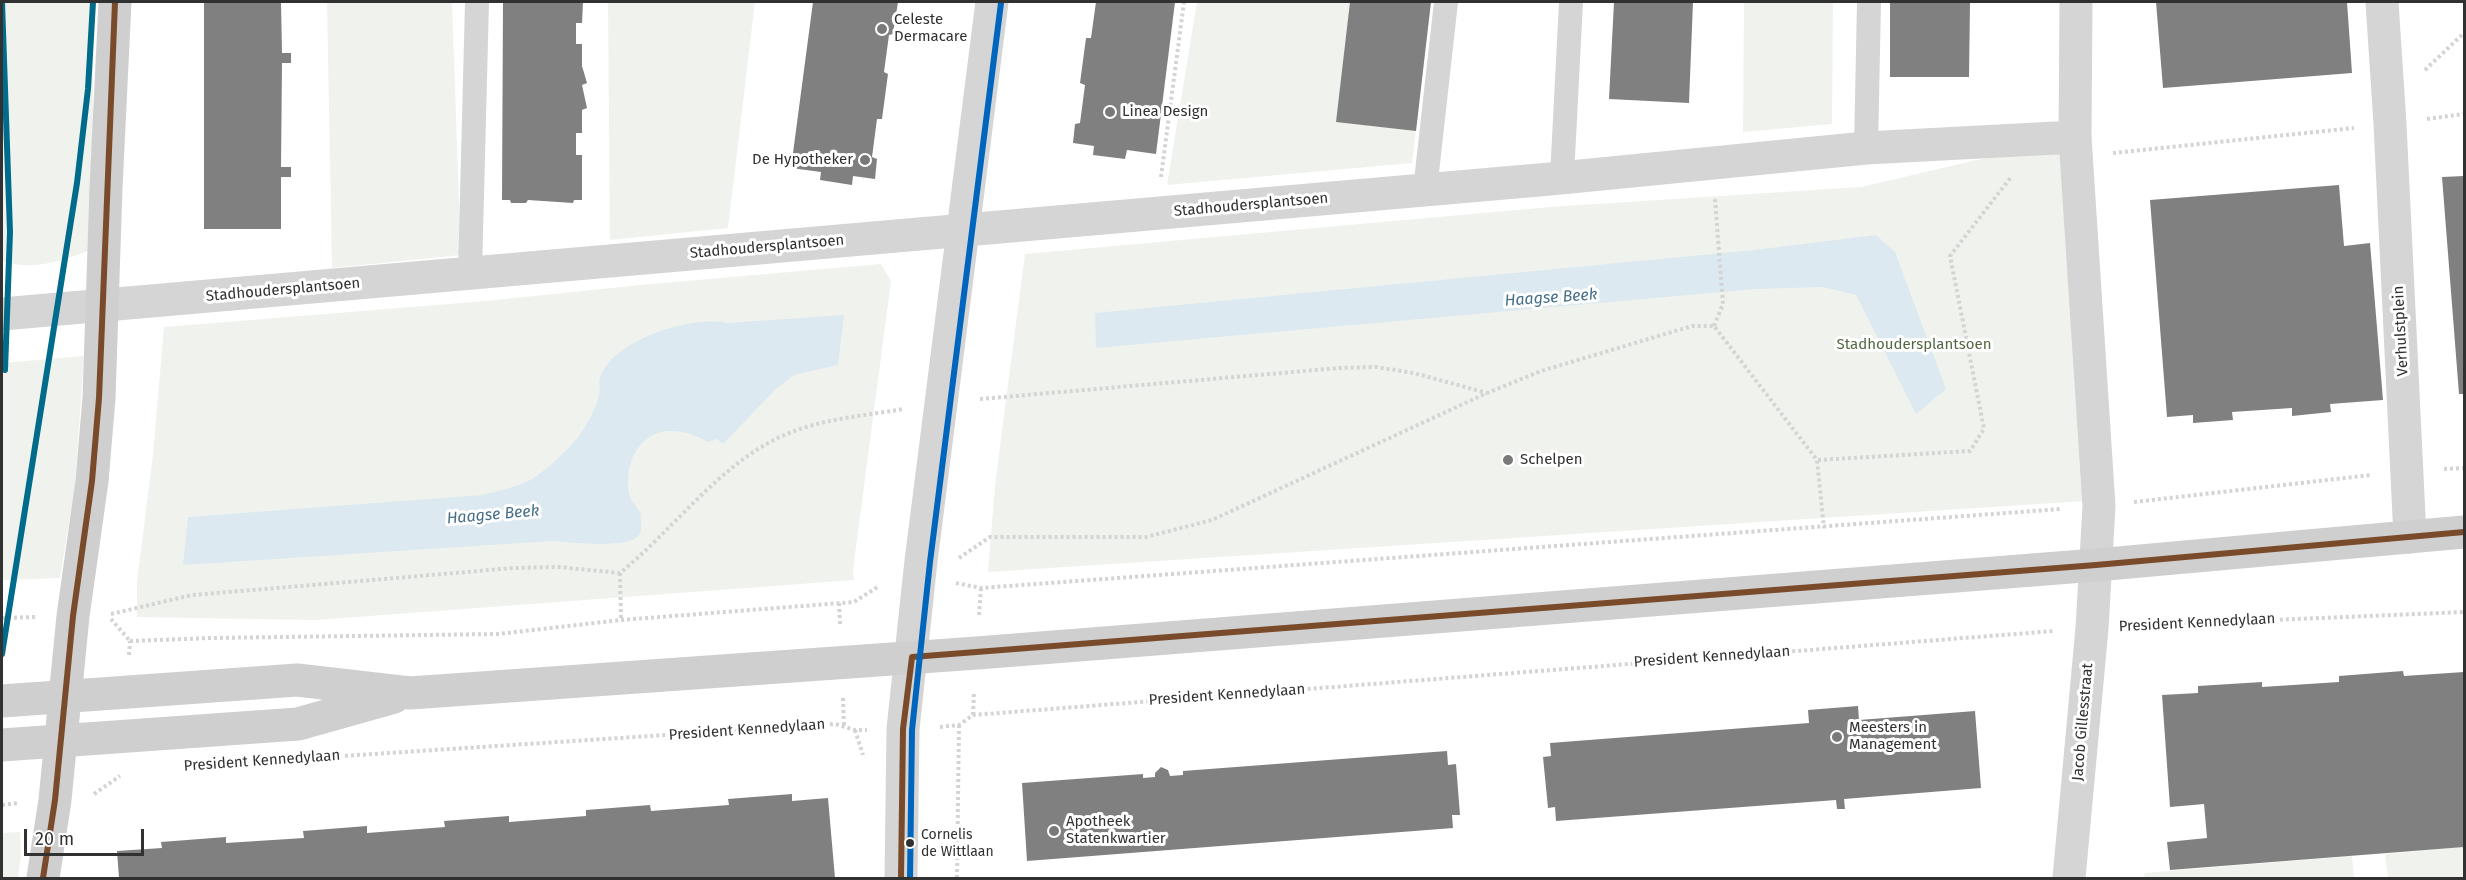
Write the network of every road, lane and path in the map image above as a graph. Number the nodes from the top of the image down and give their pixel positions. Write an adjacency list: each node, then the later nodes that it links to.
1 (115, 2): 21 (main road)
2 (477, 2): 20 (lane)
3 (992, 2): 18 (street)
4 (1184, 2): 17 (path)
5 (1446, 2): 16 (lane)
6 (1571, 2): 15 (lane)
7 (1869, 2): 13 (lane)
8 (2076, 2): 12 (street)
9 (2382, 2): 11 (street, Verhulstplein)
10 (2464, 114): 11 (path)
11 (2390, 124): 12 (path); 28 (street, Verhulstplein)
12 (2075, 147): 13 (street, Stadhoudersplantsoen); 29 (street)
13 (1866, 148): 15 (street, Stadhoudersplantsoen)
14 (2014, 172): 26 (path)
15 (1562, 177): 16 (street, Stadhoudersplantsoen)
16 (1425, 190): 17 (street, Stadhoudersplantsoen)
17 (1156, 213): 18 (street, Stadhoudersplantsoen)
18 (964, 230): 20 (street, Stadhoudersplantsoen); 25 (street)
19 (1719, 240): 23 (path)
20 (470, 273): 21 (street, Stadhoudersplantsoen)
21 (103, 305): 22 (street, Stadhoudersplantsoen); 41 (main road)
22 (2, 314)
23 (1714, 326): 24 (path); 26 (path)
24 (1487, 393): 25 (path); 35 (path)
25 (942, 402): 34 (path); 35 (street)
26 (1818, 460): 30 (path)
27 (2464, 468): 28 (path)
28 (2408, 471): 29 (path); 32 (street, Verhulstplein)
29 (2098, 507): 30 (path); 33 (street)
30 (1824, 528): 35 (path)
31 (2464, 532): 32 (main road)
32 (2410, 537): 33 (main road)
33 (2096, 565): 38 (street, Jacob Gillesstraat); 39 (main road)
34 (620, 573): 37 (path); 37 (path)
35 (920, 573): 37 (path); 39 (street)
36 (2464, 612): 38 (path, President Kennedylaan)
37 (621, 620)
38 (2092, 628): 43 (path, President Kennedylaan); 54 (street, Jacob Gillesstraat)
39 (912, 657): 40 (main road); 44 (street)
40 (410, 693): 41 (main road); 45 (main road)
41 (65, 696): 42 (main road); 45 (main road)
42 (2, 701)
43 (959, 725): 44 (path, President Kennedylaan); 53 (path)
44 (903, 729): 47 (path, President Kennedylaan); 52 (street)
45 (60, 741): 46 (main road); 49 (main road)
46 (2, 745)
47 (323, 757)
48 (126, 774): 49 (path)
49 (55, 800): 50 (path); 51 (main road)
50 (2, 805)
51 (43, 879)
52 (901, 879)
53 (957, 879)
54 (2069, 879)

